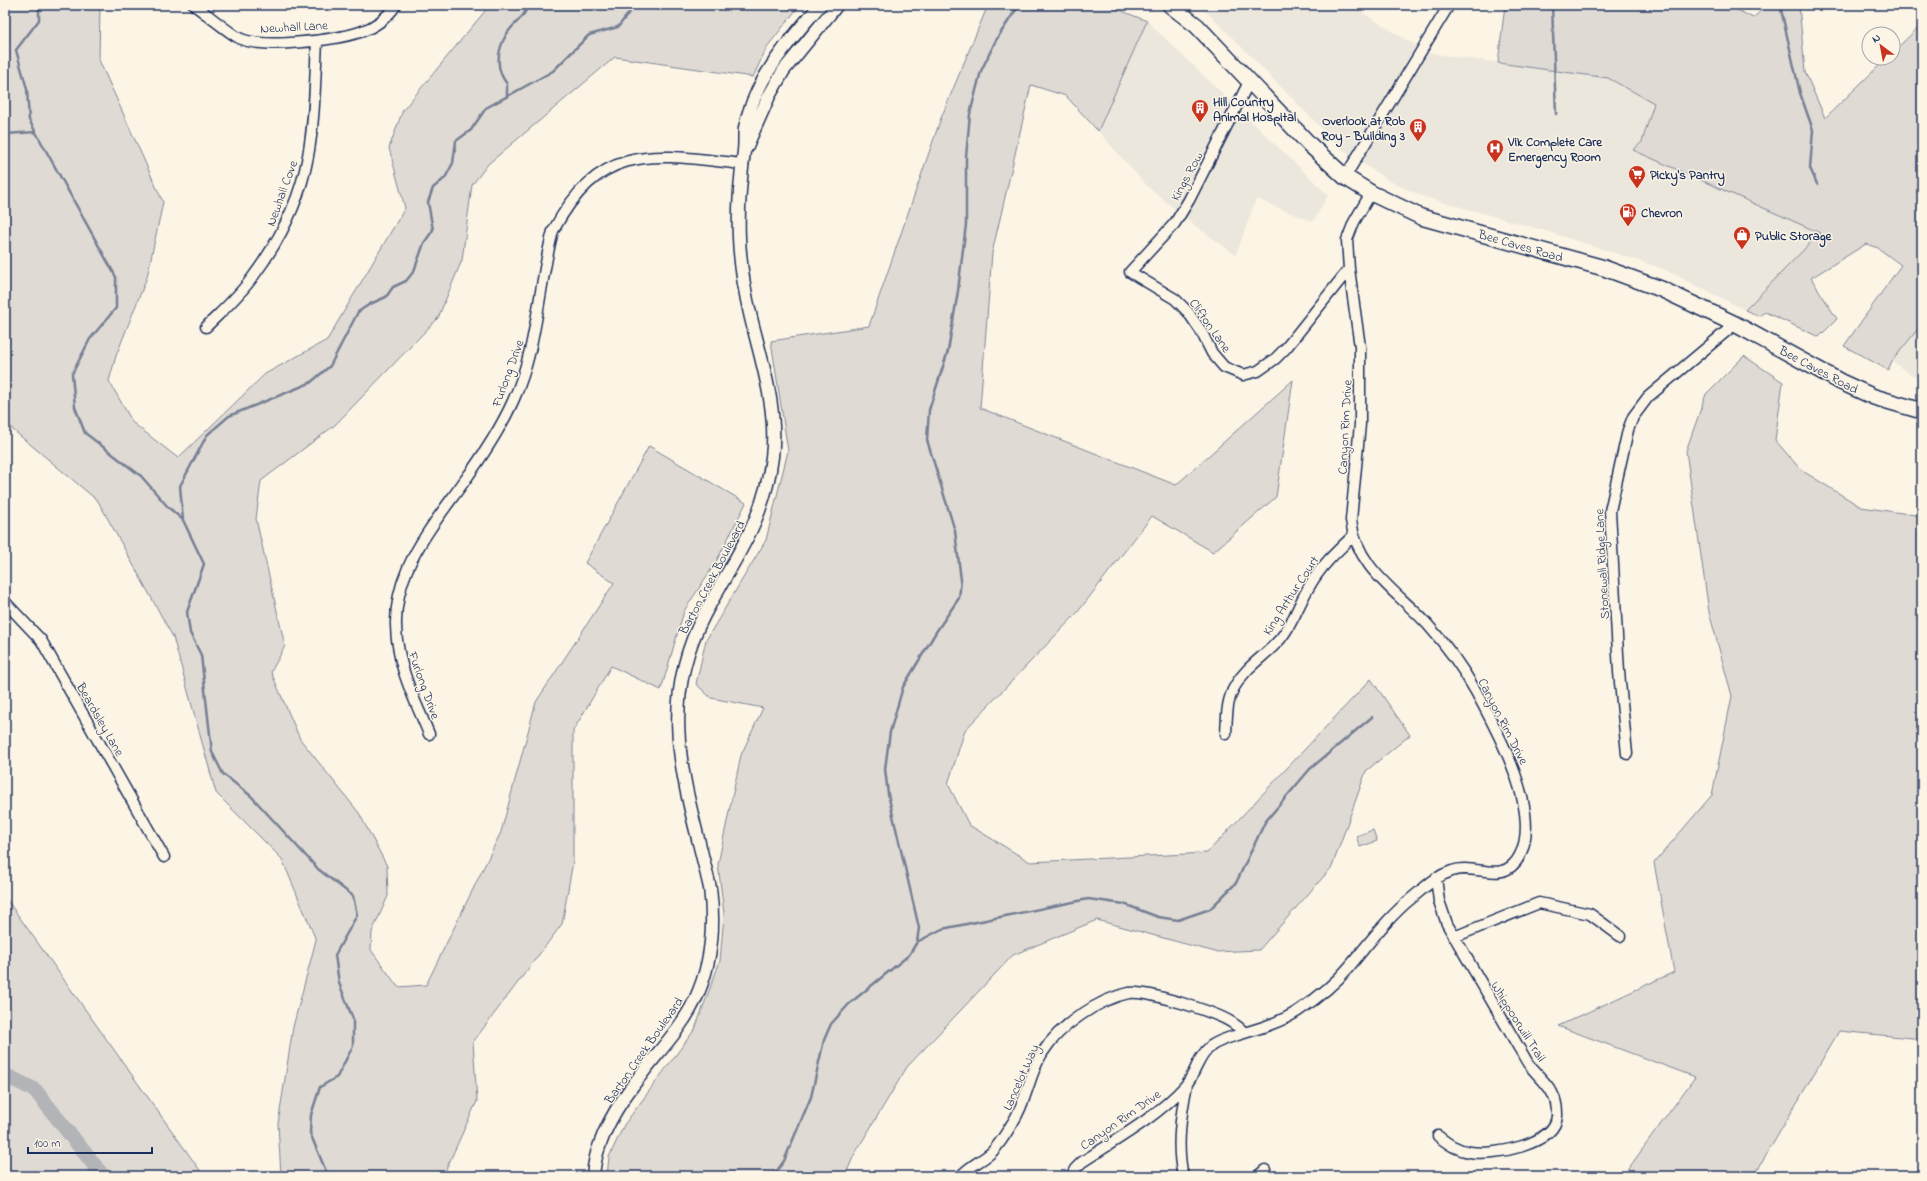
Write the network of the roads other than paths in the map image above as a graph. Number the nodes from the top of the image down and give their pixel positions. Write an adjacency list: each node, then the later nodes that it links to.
1 (194, 5): 7 (street, Newhall Lane)
2 (396, 5): 7 (street, Newhall Lane)
3 (820, 5): 8 (street, Barton Creek Boulevard)
4 (837, 5): 9 (street, Barton Creek Boulevard)
5 (1170, 5): 10 (main road, Bee Caves Road)
6 (1449, 5): 13 (street)
7 (317, 41): 18 (street, Newhall Cove)
8 (770, 69): 9 (street); 11 (street, Barton Creek Boulevard)
9 (781, 75): 11 (street, Barton Creek Boulevard)
10 (1249, 82): 13 (main road, Bee Caves Road); 16 (street, Kings Row)
11 (744, 150): 12 (street, Barton Creek Boulevard)
12 (742, 164): 22 (street, Furlong Drive); 32 (street, Barton Creek Boulevard)
13 (1345, 177): 14 (main road, Bee Caves Road)
14 (1371, 193): 15 (street, Canyon Rim Drive); 17 (main road, Bee Caves Road)
15 (1349, 269): 16 (street, Clifton Lane); 20 (street, Canyon Rim Drive)
16 (1130, 272)
17 (1734, 324): 19 (main road, Bee Caves Road); 24 (street, Stonewall Ridge Lane)
18 (206, 327)
19 (1922, 411)
20 (1353, 536): 23 (street, King Arthur Court); 26 (street, Canyon Rim Drive)
21 (5, 602): 25 (street, Beardsley Lane)
22 (429, 734)
23 (1226, 734)
24 (1627, 754)
25 (164, 857)
26 (1436, 878): 28 (street, Whippoorwill Trail); 29 (street, Canyon Rim Drive)
27 (1620, 936): 28 (street)
28 (1454, 937): 31 (street, Whippoorwill Trail)
29 (1245, 1033): 30 (street, Canyon Rim Drive); 33 (street, Lancelot Way)
30 (1187, 1084): 34 (street, Canyon Rim Drive); 35 (street)
31 (1438, 1136)
32 (592, 1176)
33 (961, 1176)
34 (1072, 1176)
35 (1183, 1176)

